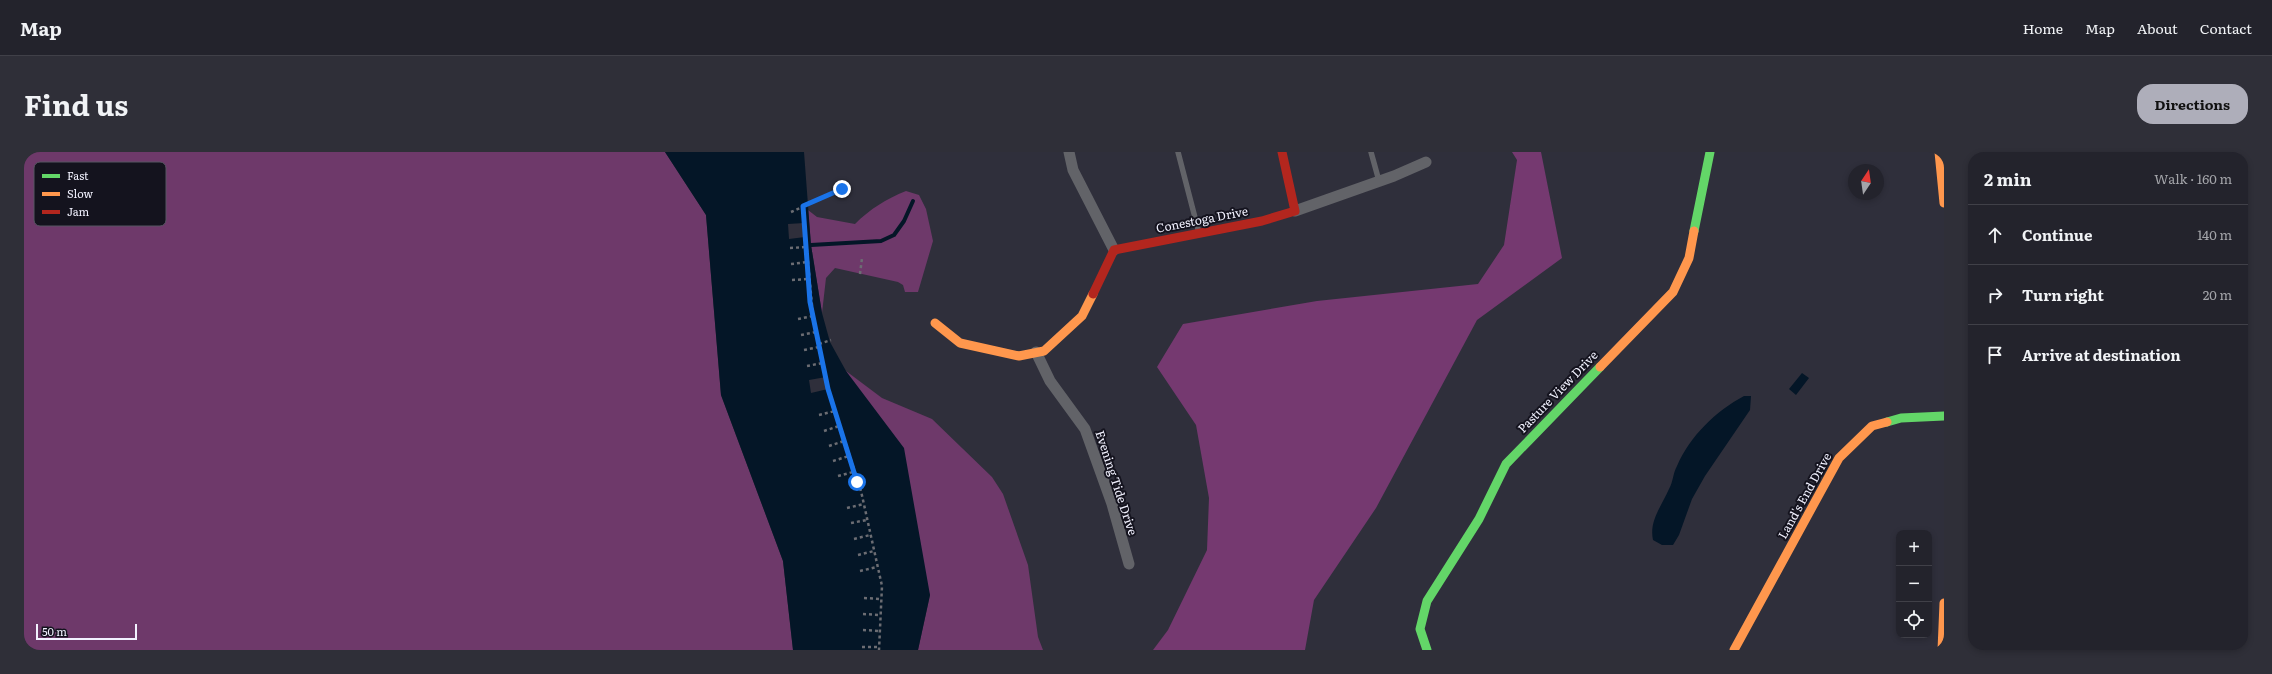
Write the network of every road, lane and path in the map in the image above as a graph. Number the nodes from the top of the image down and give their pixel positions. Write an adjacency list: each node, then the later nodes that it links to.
1 (1069, 152): 17 (street)
2 (1178, 152): 14 (lane)
3 (1282, 152): 12 (street)
4 (1371, 152): 8 (lane)
5 (1710, 152): 66 (street, Pasture View Drive)
6 (1939, 152): 10 (street)
7 (1426, 162): 8 (street, Conestoga Drive)
8 (1380, 181): 12 (street, Conestoga Drive)
9 (842, 189): 11 (path)
10 (1944, 203)
11 (803, 206): 13 (path); 15 (path)
12 (1295, 211): 14 (street, Conestoga Drive)
13 (791, 212)
14 (1199, 233): 17 (street, Conestoga Drive)
15 (806, 247): 16 (path); 19 (path)
16 (790, 248)
17 (1114, 250): 32 (street)
18 (862, 258): 21 (path)
19 (808, 262): 20 (path); 22 (path)
20 (791, 264)
21 (860, 274)
22 (809, 279): 23 (path); 24 (path)
23 (792, 280)
24 (812, 316): 25 (path); 27 (path)
25 (798, 319)
26 (935, 323): 32 (street)
27 (816, 332): 28 (path); 30 (path)
28 (801, 335)
29 (831, 340): 30 (path)
30 (819, 345): 31 (path); 33 (path)
31 (804, 350)
32 (1036, 352): 54 (street, Evening Tide Drive)
33 (823, 363): 34 (path); 35 (path)
34 (807, 366)
35 (834, 410): 36 (path); 38 (path)
36 (819, 416)
37 (1944, 416): 67 (street, Land's End Drive)
38 (839, 426): 39 (path); 40 (path)
39 (824, 431)
40 (844, 441): 41 (path); 42 (path)
41 (829, 446)
42 (849, 456): 43 (path); 44 (path)
43 (833, 461)
44 (853, 472): 45 (path); 46 (path)
45 (838, 476)
46 (864, 504): 47 (path); 48 (path)
47 (847, 508)
48 (867, 520): 49 (path); 50 (path)
49 (851, 523)
50 (870, 535): 51 (path); 52 (path)
51 (854, 539)
52 (874, 551): 53 (path); 55 (path)
53 (858, 554)
54 (1129, 564)
55 (877, 567): 56 (path); 58 (path)
56 (860, 571)
57 (864, 598): 58 (path)
58 (881, 599): 61 (path)
59 (1944, 603): 68 (street)
60 (863, 614): 61 (path)
61 (880, 615): 63 (path)
62 (863, 630): 63 (path)
63 (880, 631): 65 (path)
64 (862, 647): 65 (path)
65 (879, 648)
66 (1427, 650)
67 (1734, 650)
68 (1942, 650)

